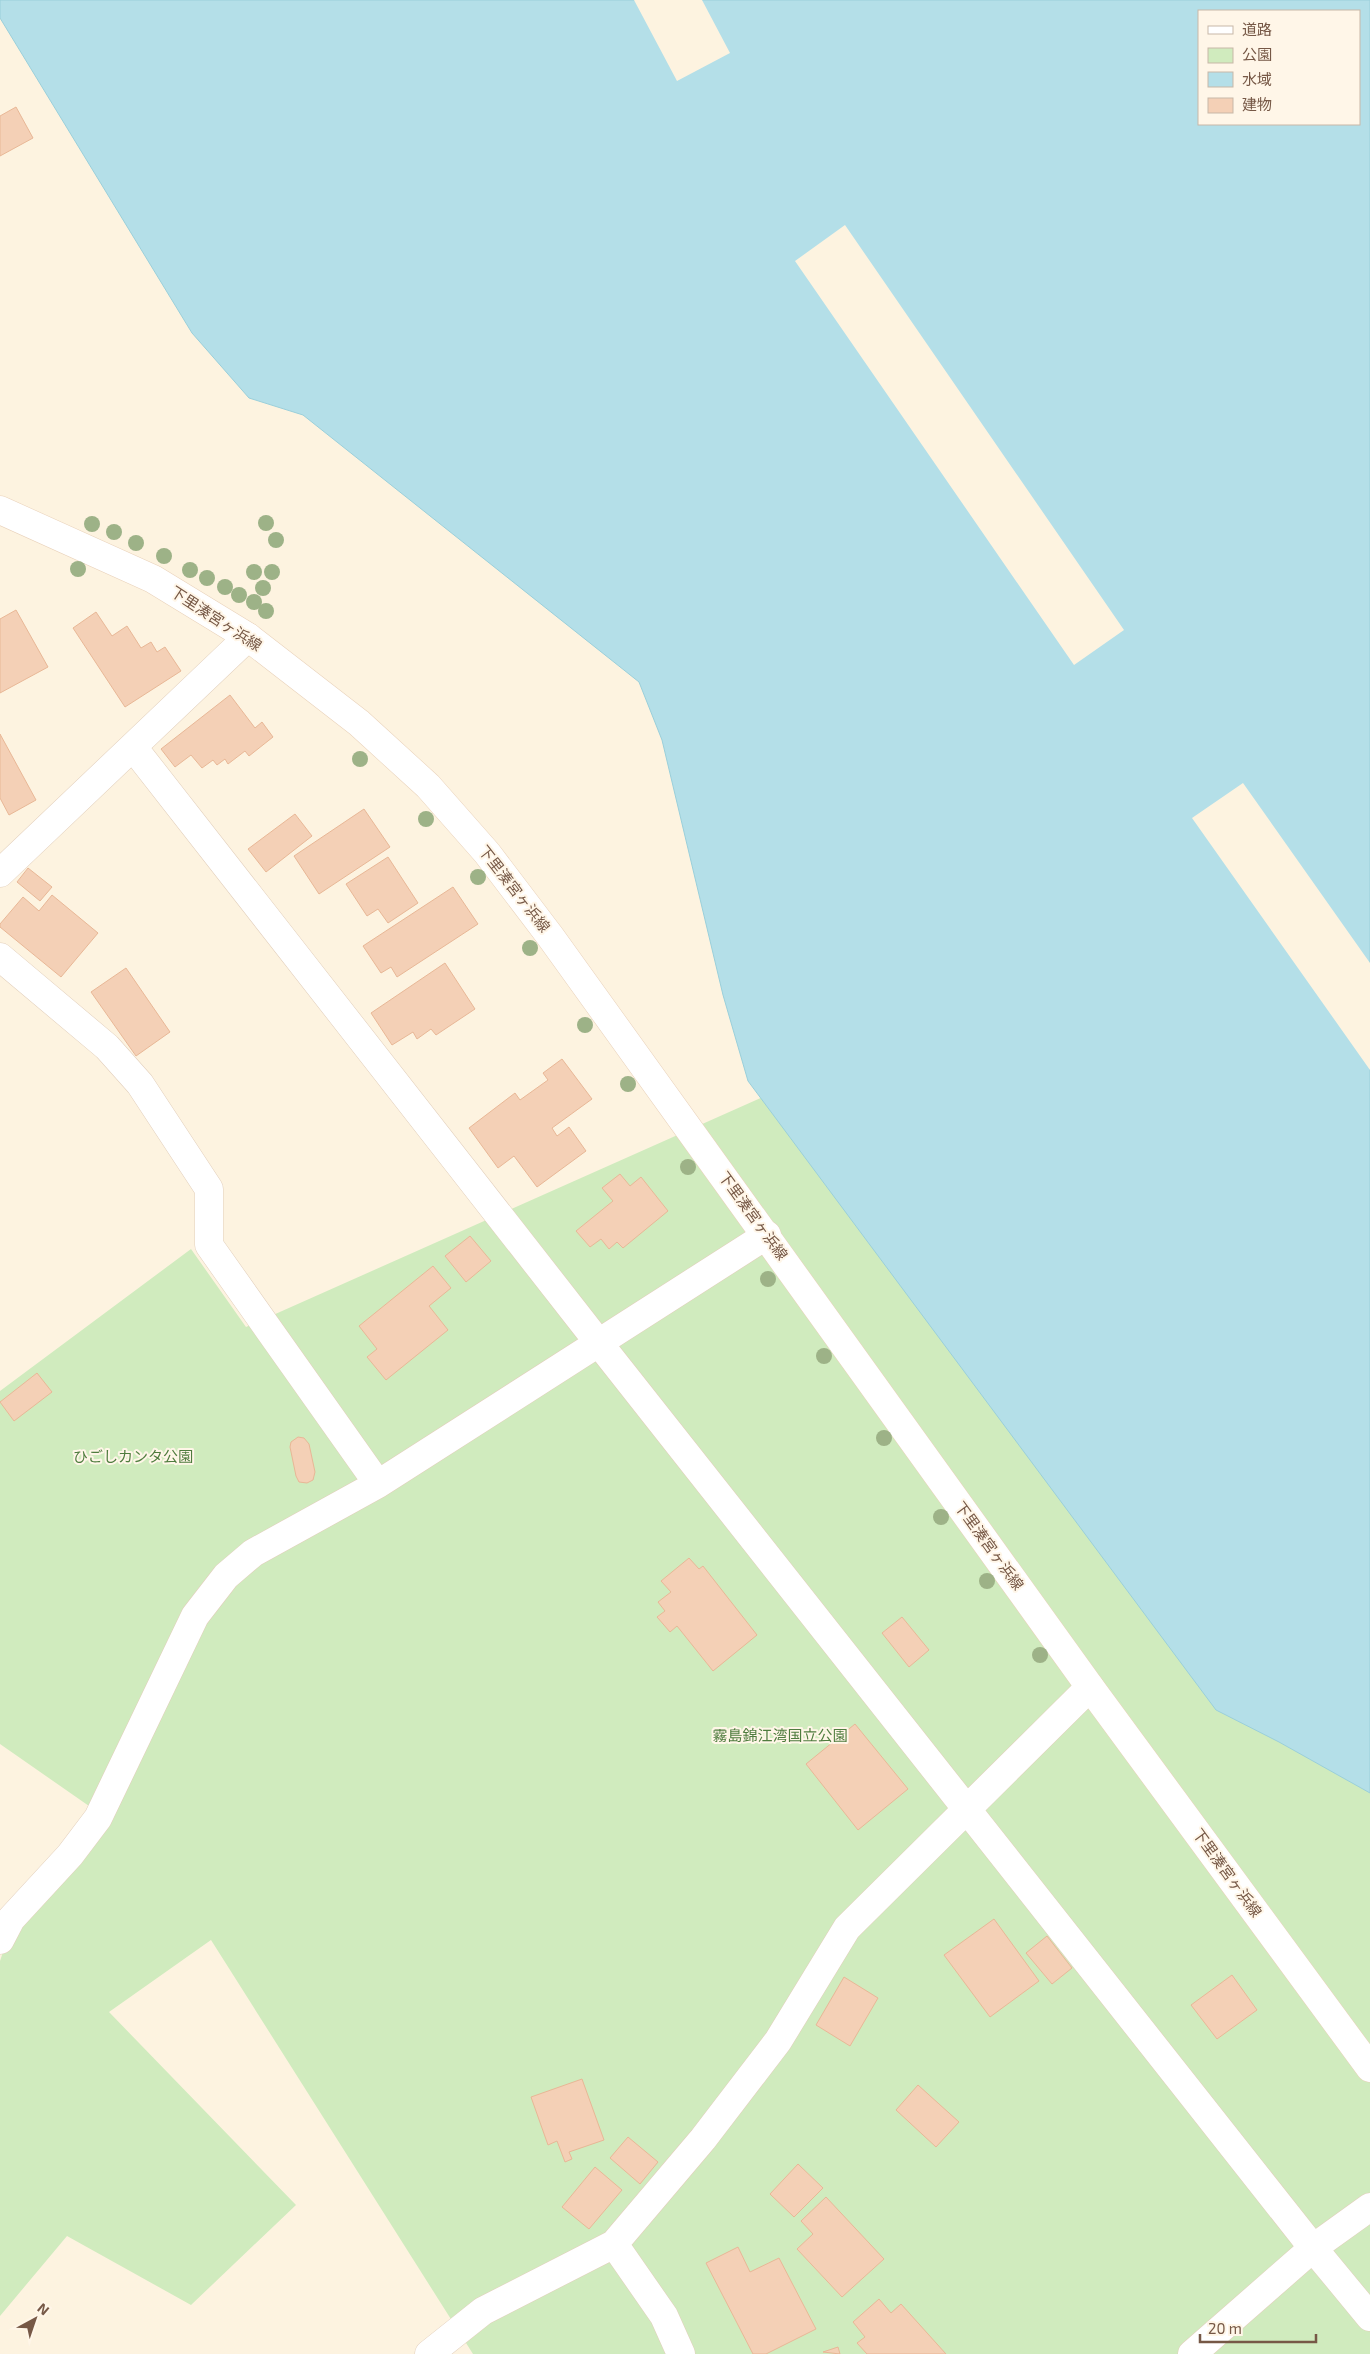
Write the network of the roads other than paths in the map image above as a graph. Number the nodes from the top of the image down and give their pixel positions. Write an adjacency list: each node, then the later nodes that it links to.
1 (0, 510): 2 (street, 下里湊宮ヶ浜線)
2 (248, 636): 3 (street); 6 (street, 下里湊宮ヶ浜線)
3 (133, 747): 4 (street); 7 (street)
4 (0, 873)
5 (0, 957): 8 (street)
6 (767, 1236): 7 (street); 9 (street, 下里湊宮ヶ浜線)
7 (598, 1342): 8 (street); 10 (street)
8 (378, 1484): 11 (street)
9 (1090, 1687): 10 (street); 12 (street, 下里湊宮ヶ浜線)
10 (967, 1808): 14 (street); 15 (street)
11 (0, 1940)
12 (1370, 2068)
13 (1370, 2207): 15 (street)
14 (614, 2244): 17 (street); 18 (street)
15 (1313, 2248): 16 (street); 19 (street)
16 (1370, 2318)
17 (429, 2354)
18 (681, 2354)
19 (1192, 2354)

